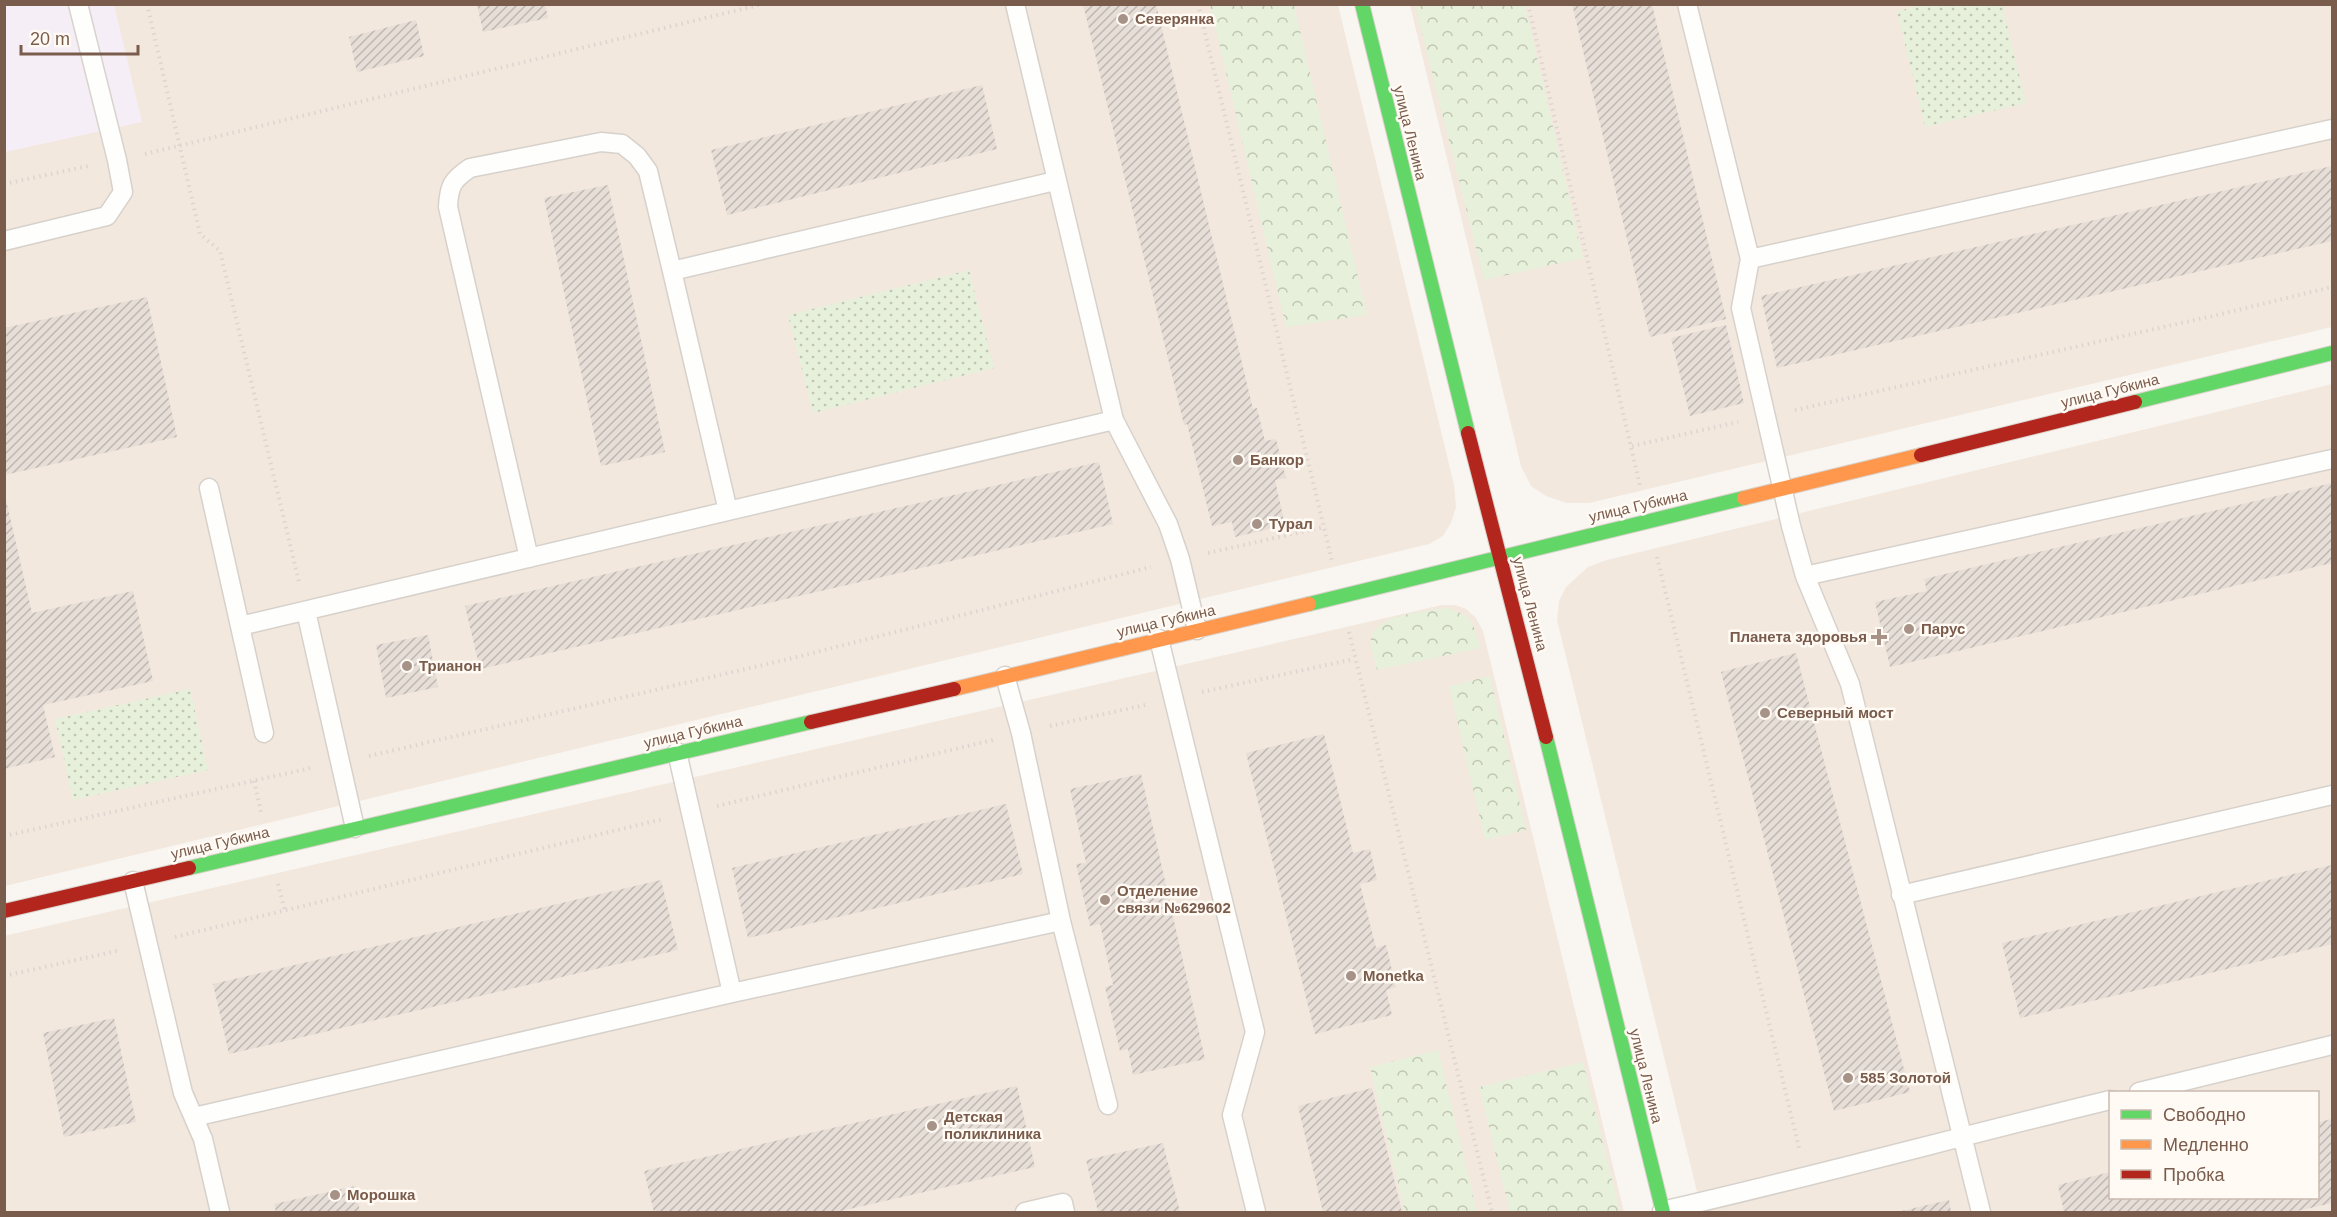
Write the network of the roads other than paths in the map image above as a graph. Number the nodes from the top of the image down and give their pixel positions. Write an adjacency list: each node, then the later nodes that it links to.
1 (78, 4): 7 (lane)
2 (1015, 4): 6 (lane)
3 (1362, 4): 16 (street, улица Ленина)
4 (1687, 4): 8 (lane)
5 (2332, 129): 8 (lane)
6 (1055, 181): 9 (lane); 11 (lane)
7 (4, 241)
8 (1750, 259): 14 (lane)
9 (672, 271): 15 (lane); 17 (lane)
10 (2332, 353): 14 (street, улица Губкина)
11 (1114, 420): 15 (lane); 21 (lane)
12 (2332, 459): 18 (lane)
13 (209, 488): 20 (lane)
14 (1783, 489): 16 (street, улица Губкина); 18 (lane)
15 (728, 511): 17 (lane)
16 (1500, 556): 21 (street, улица Губкина); 43 (street, улица Ленина)
17 (529, 558): 19 (lane)
18 (1805, 576): 29 (lane)
19 (306, 611): 20 (lane); 27 (lane)
20 (240, 626): 24 (lane)
21 (1197, 630): 22 (street, улица Губкина)
22 (1159, 639): 23 (street, улица Губкина); 42 (lane)
23 (1005, 676): 25 (street, улица Губкина); 31 (lane)
24 (264, 733)
25 (677, 752): 27 (street, улица Губкина); 32 (lane)
26 (2332, 795): 29 (lane)
27 (355, 828): 28 (street, улица Губкина)
28 (133, 881): 30 (street, улица Губкина); 37 (lane)
29 (1901, 895): 38 (lane)
30 (4, 911)
31 (1061, 921): 32 (lane); 36 (lane)
32 (732, 993): 37 (lane)
33 (2332, 1045): 34 (lane)
34 (2143, 1091)
35 (2109, 1100): 38 (lane)
36 (1108, 1105)
37 (194, 1117): 39 (lane)
38 (1962, 1136): 43 (lane); 44 (lane)
39 (220, 1212)
40 (1025, 1212): 41 (lane)
41 (1065, 1212)
42 (1256, 1212)
43 (1663, 1212)
44 (1981, 1212)

